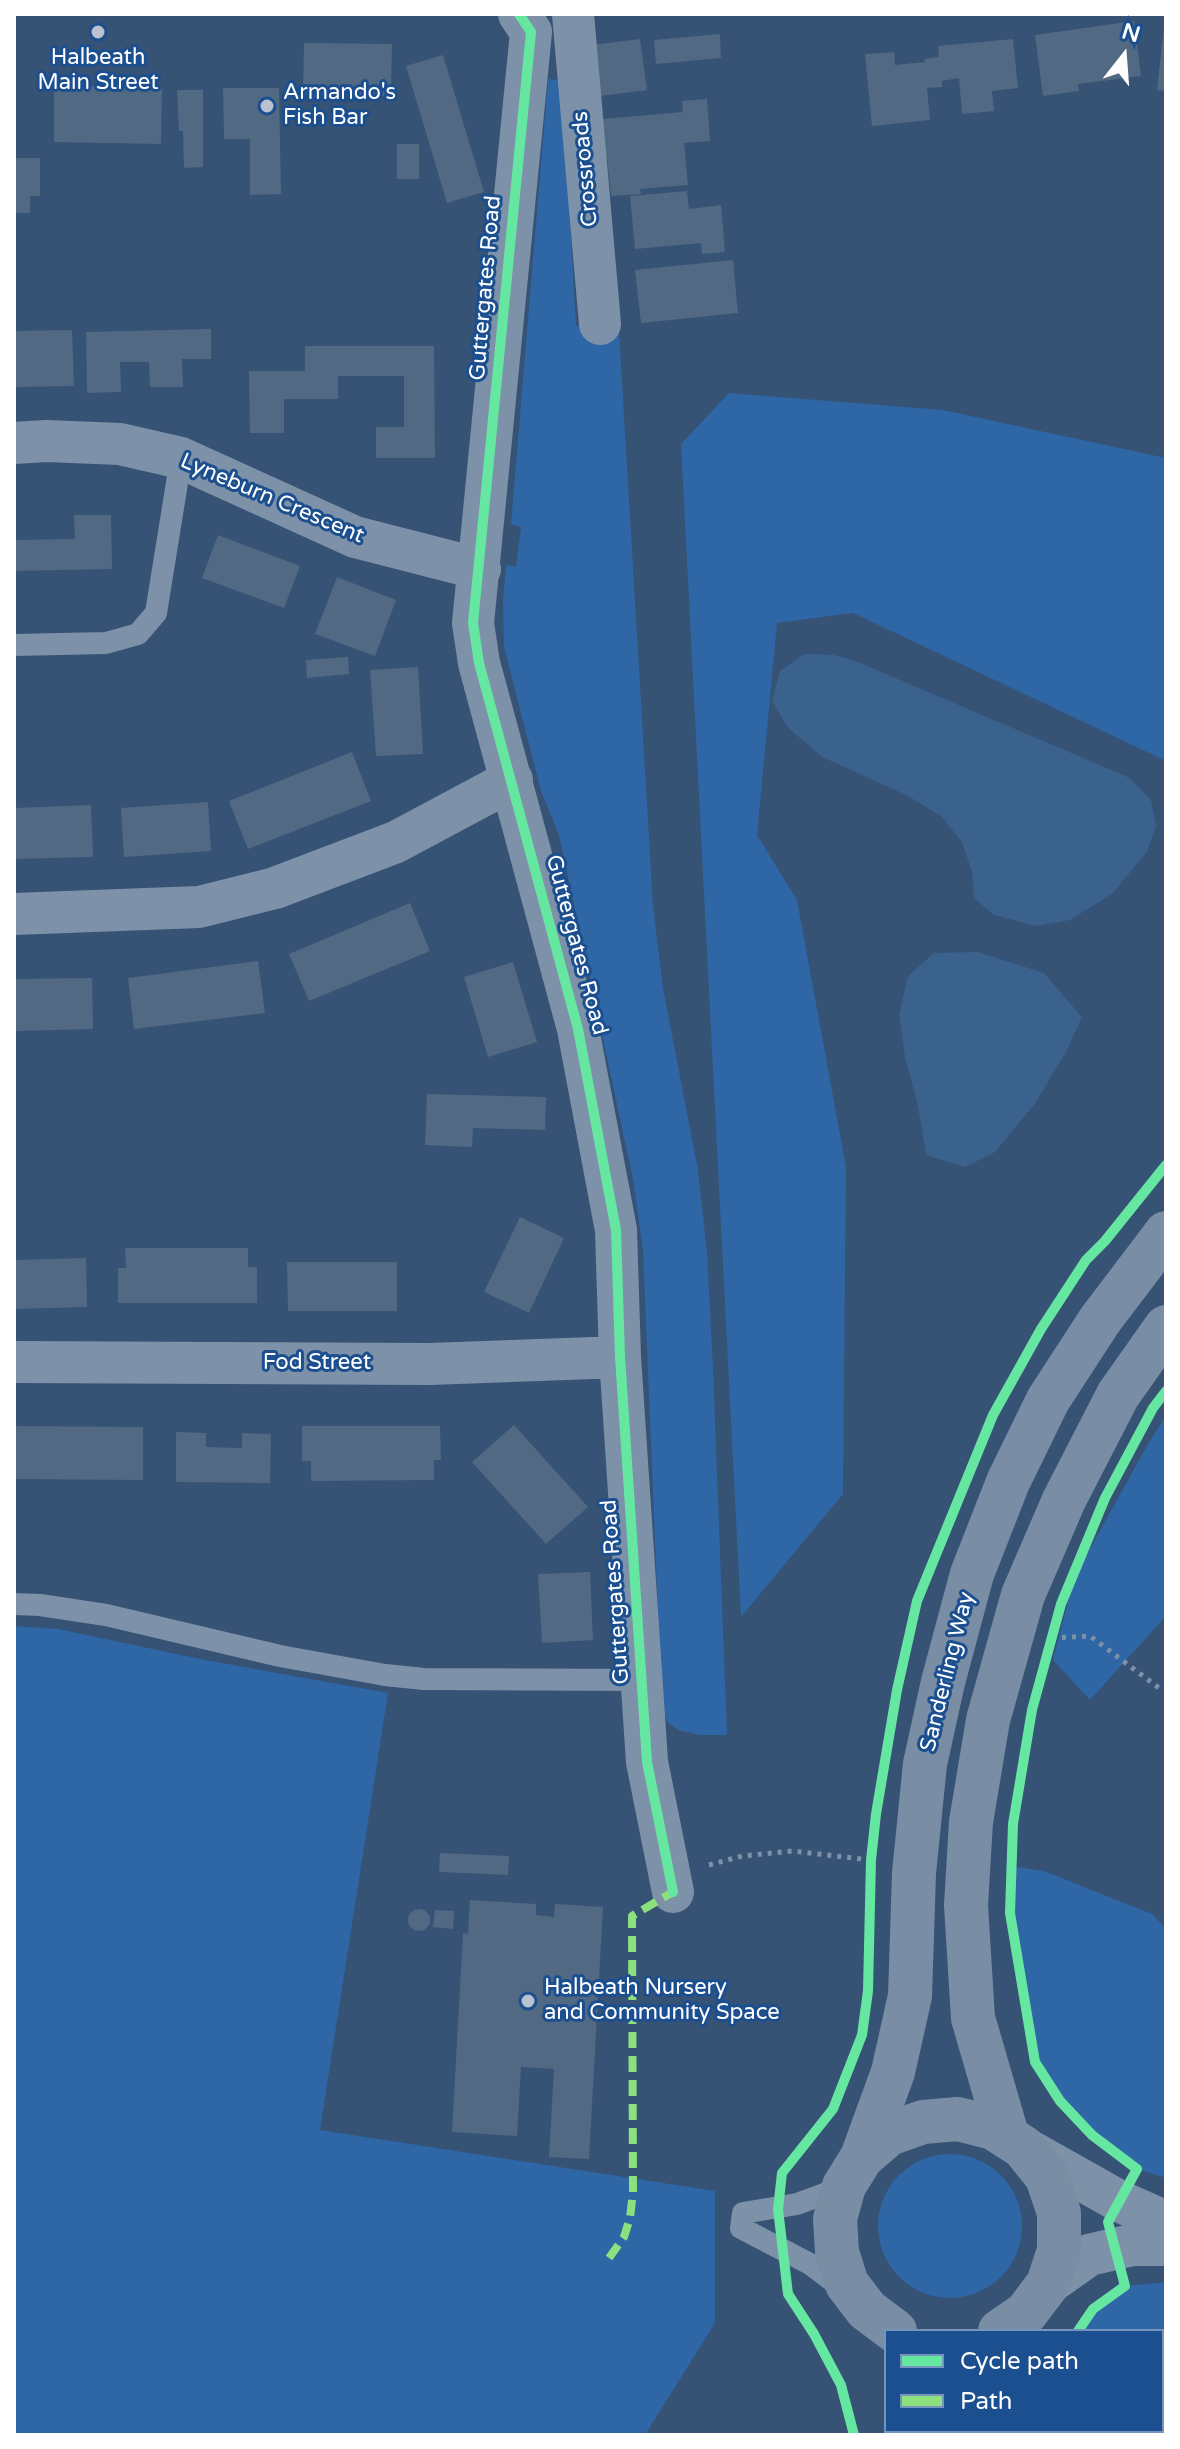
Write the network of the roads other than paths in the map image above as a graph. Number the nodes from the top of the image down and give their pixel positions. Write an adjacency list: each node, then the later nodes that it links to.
1 (519, 14): 6 (street, Guttergates Road)
2 (573, 14): 3 (street, Crossroads)
3 (600, 324)
4 (14, 443): 5 (street, Lyneburn Crescent)
5 (181, 458): 6 (street, Lyneburn Crescent); 7 (lane)
6 (480, 569): 8 (street, Guttergates Road)
7 (14, 645)
8 (512, 780): 9 (street); 12 (street, Guttergates Road)
9 (14, 914)
10 (1166, 1233): 18 (street, Sanderling Way)
11 (1166, 1327): 17 (street)
12 (620, 1357): 13 (street, Fod Street); 15 (street, Guttergates Road)
13 (14, 1362)
14 (14, 1604): 15 (lane)
15 (643, 1680): 16 (street, Guttergates Road)
16 (671, 1884)
17 (1015, 2141): 18 (street); 19 (street); 22 (street)
18 (853, 2172): 21 (street, Sanderling Way); 21 (lane)
19 (1166, 2222)
20 (1166, 2245): 22 (street)
21 (874, 2314): 23 (street, Sanderling Way)
22 (1024, 2315)
23 (884, 2348)

